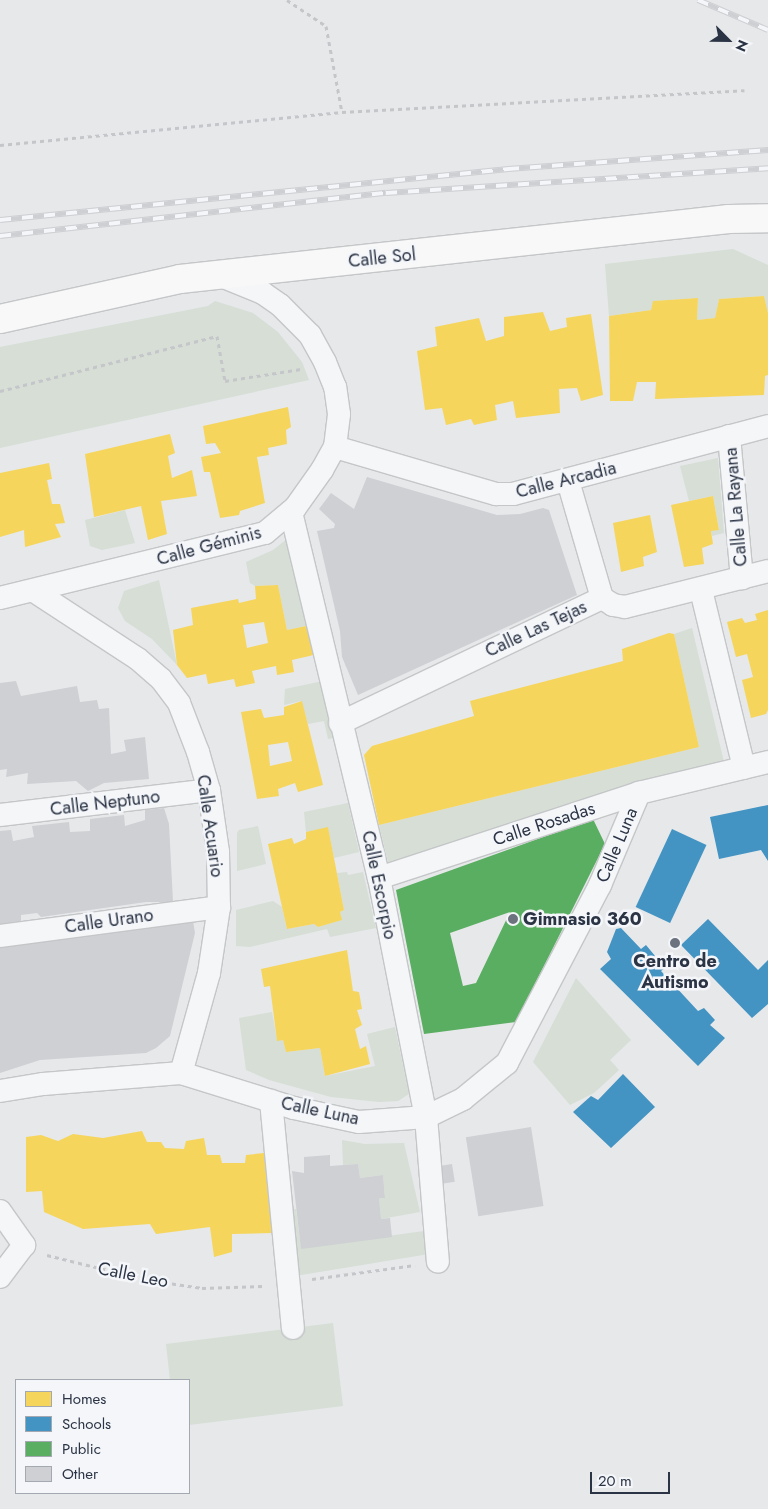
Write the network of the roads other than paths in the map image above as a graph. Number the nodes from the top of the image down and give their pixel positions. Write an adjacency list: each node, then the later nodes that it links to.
1 (768, 218): 2 (street, Calle Sol)
2 (221, 276): 3 (street, Calle Sol); 6 (street, Calle Géminis)
3 (0, 319)
4 (768, 426): 5 (street, Calle Arcadia)
5 (729, 436): 7 (street, Calle Arcadia); 10 (street, Calle La Rayana)
6 (335, 447): 7 (street, Calle Arcadia); 8 (street, Calle Géminis)
7 (568, 481): 14 (street)
8 (291, 512): 12 (street, Calle Géminis); 15 (street, Calle Escorpio)
9 (768, 571): 10 (street, Calle Las Tejas)
10 (742, 578): 11 (street, Calle Las Tejas)
11 (701, 590): 14 (street, Calle Las Tejas); 17 (street)
12 (34, 591): 13 (street, Calle Géminis); 18 (street, Calle Acuario)
13 (0, 598)
14 (602, 598): 15 (street, Calle Las Tejas)
15 (340, 723): 21 (street, Calle Escorpio)
16 (768, 762): 17 (street, Calle Rosadas)
17 (744, 768): 19 (street, Calle Rosadas)
18 (209, 790): 20 (street, Calle Neptuno); 22 (street, Calle Acuario)
19 (639, 792): 21 (street, Calle Rosadas); 27 (street, Calle Luna)
20 (0, 815)
21 (379, 878): 27 (street, Calle Escorpio)
22 (219, 906): 23 (street, Calle Urano); 24 (street, Calle Acuario)
23 (0, 936)
24 (181, 1073): 25 (street, Calle Luna); 26 (street, Calle Luna)
25 (0, 1091)
26 (271, 1101): 27 (street, Calle Luna); 31 (street)
27 (426, 1118): 29 (street, Calle Escorpio)
28 (0, 1210): 30 (street)
29 (438, 1262)
30 (0, 1277)
31 (293, 1328)

